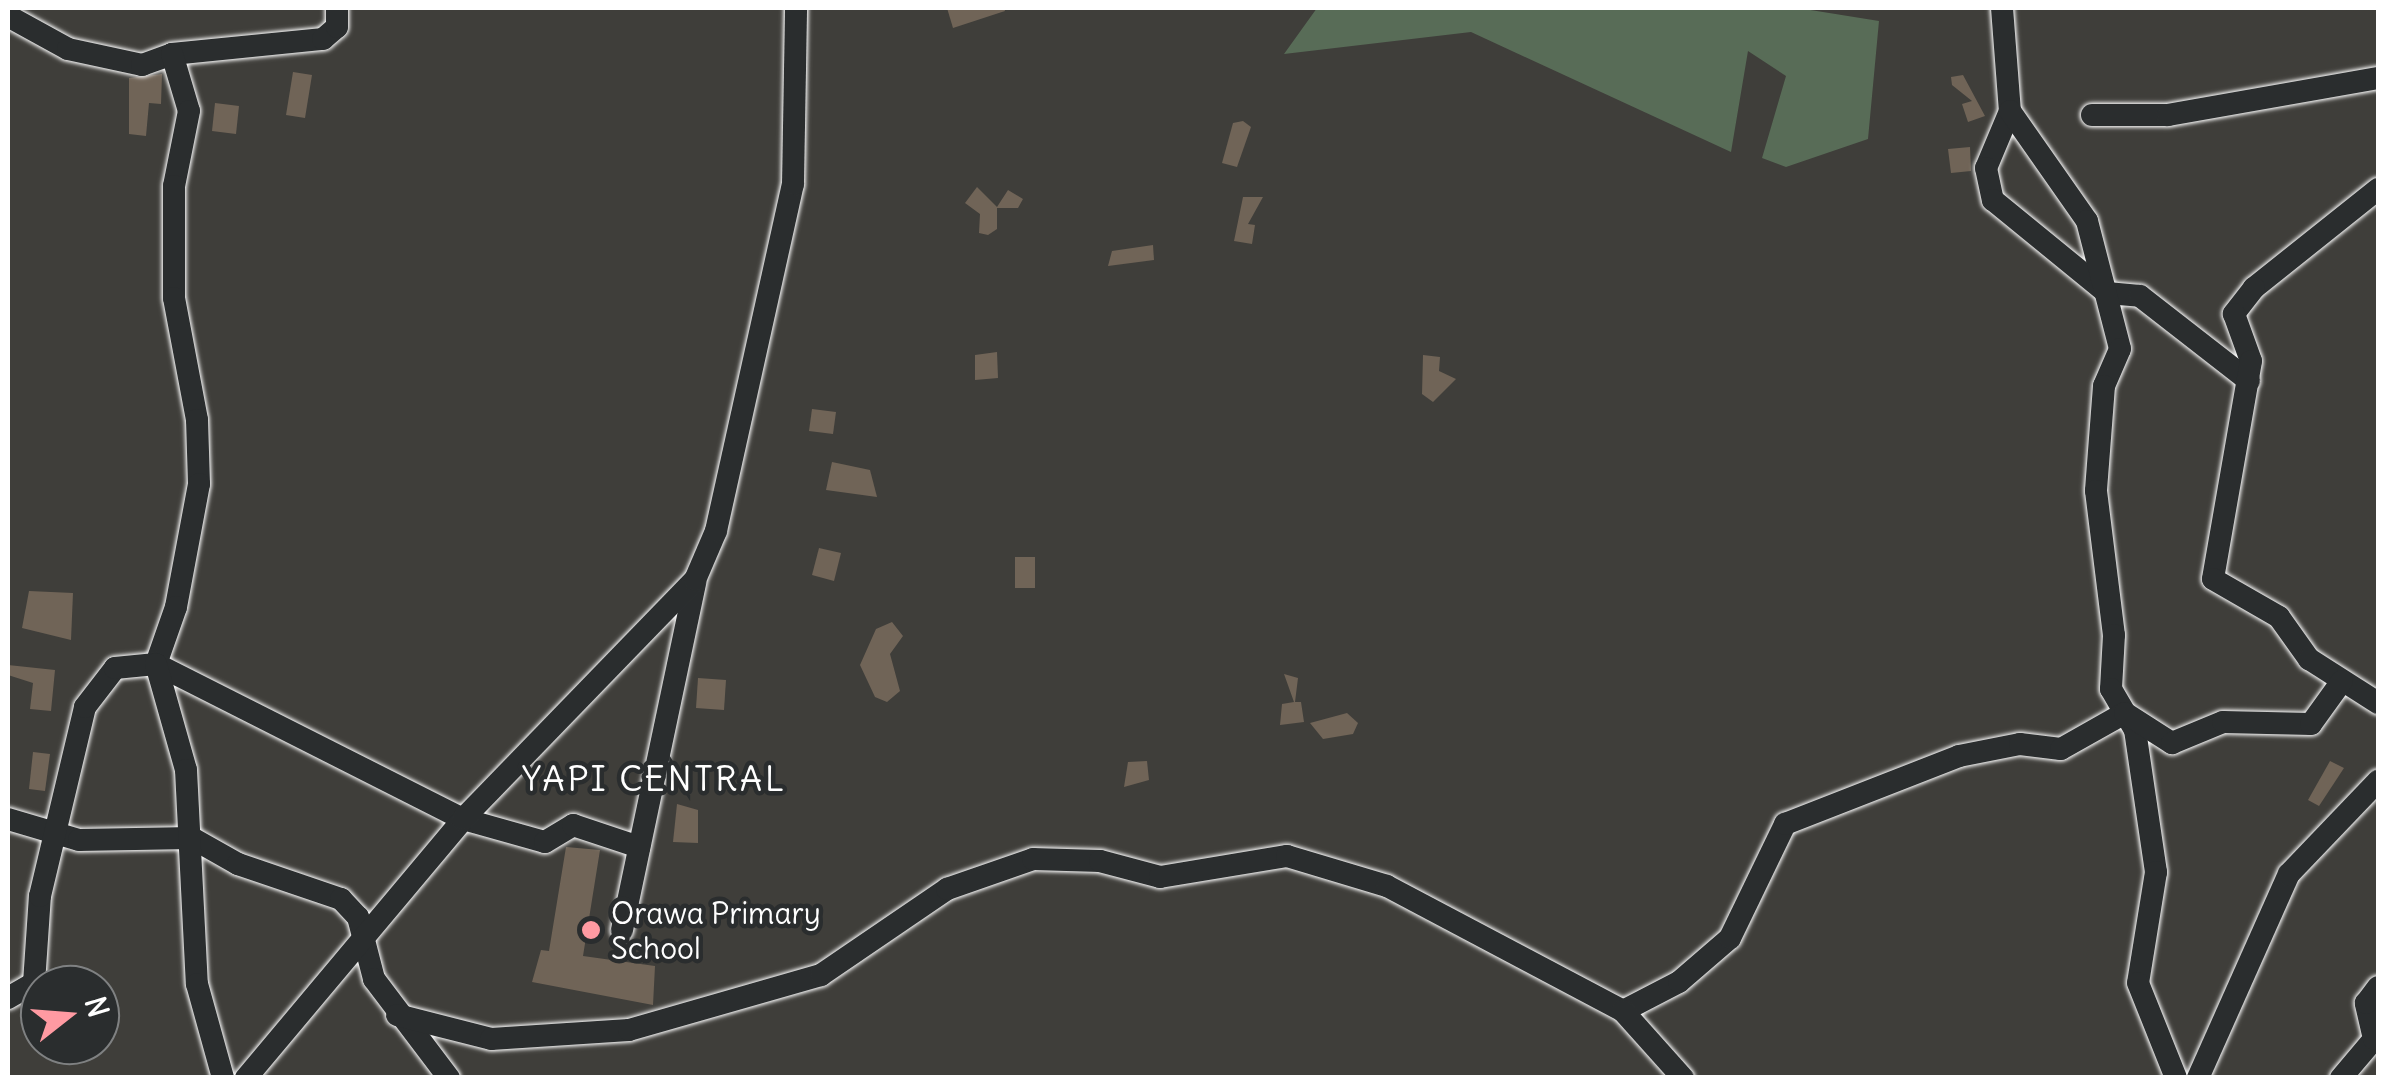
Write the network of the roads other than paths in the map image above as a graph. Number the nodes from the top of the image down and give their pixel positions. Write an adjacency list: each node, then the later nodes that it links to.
1 (337, 8): 5 (street)
2 (796, 8): 12 (street)
3 (2002, 8): 7 (street)
4 (8, 16): 5 (street)
5 (172, 54): 13 (street)
6 (2378, 78): 8 (street)
7 (2010, 112): 10 (street); 10 (street)
8 (2092, 115)
9 (2378, 189): 11 (street)
10 (2107, 293): 11 (street); 16 (street)
11 (2249, 381): 14 (street)
12 (696, 580): 19 (street); 22 (street)
13 (156, 664): 19 (street); 20 (street); 21 (street)
14 (2342, 681): 15 (street); 16 (street)
15 (2378, 703)
16 (2125, 713): 27 (street); 33 (street)
17 (2378, 781): 34 (street)
18 (8, 819): 20 (street)
19 (463, 819): 22 (street); 24 (street)
20 (58, 835): 21 (street); 26 (street)
21 (192, 838): 24 (street); 29 (street)
22 (639, 847): 23 (street)
23 (622, 930)
24 (362, 939): 28 (street); 30 (street)
25 (2378, 986): 35 (street)
26 (8, 998)
27 (1622, 1011): 28 (street); 32 (street)
28 (397, 1015): 31 (street)
29 (223, 1078)
30 (246, 1078)
31 (449, 1078)
32 (1682, 1078)
33 (2176, 1078)
34 (2198, 1078)
35 (2341, 1078)

